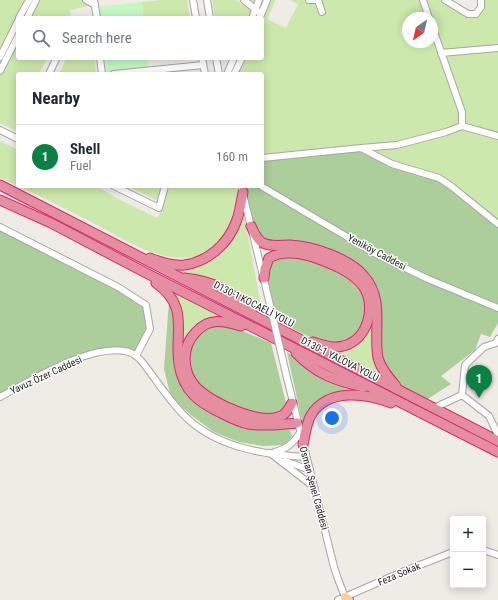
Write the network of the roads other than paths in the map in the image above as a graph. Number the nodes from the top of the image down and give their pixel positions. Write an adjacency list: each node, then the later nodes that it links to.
1 (29, 0): 19 (street)
2 (36, 0): 20 (street)
3 (86, 0): 15 (street)
4 (193, 0): 22 (street)
5 (207, 0): 23 (street)
6 (244, 0): 18 (street)
7 (259, 0): 18 (street)
8 (267, 0): 18 (street)
9 (309, 0): 10 (street)
10 (315, 0)
11 (318, 0): 16 (street)
12 (423, 0): 17 (street)
13 (446, 0): 14 (street)
14 (481, 0)
15 (95, 2): 21 (street)
16 (322, 12)
17 (427, 12)
18 (258, 14)
19 (21, 16)
20 (28, 16)
21 (97, 16)
22 (196, 16)
23 (210, 16)
24 (16, 25): 29 (street)
25 (16, 40): 38 (street)
26 (438, 43): 28 (street)
27 (498, 48): 28 (street)
28 (441, 52): 47 (street)
29 (0, 56)
30 (56, 60): 39 (street)
31 (100, 60): 40 (street)
32 (202, 60): 36 (street)
33 (216, 60): 44 (street)
34 (233, 60): 45 (street)
35 (241, 60): 46 (street)
36 (203, 65): 37 (street); 43 (street)
37 (188, 67): 41 (street); 42 (street)
38 (0, 71)
39 (50, 72)
40 (102, 72)
41 (135, 72)
42 (187, 72)
43 (205, 72)
44 (219, 72)
45 (228, 72)
46 (235, 72)
47 (462, 126): 49 (street); 51 (street)
48 (0, 130): 50 (street)
49 (498, 136)
50 (16, 138)
51 (361, 148): 52 (street); 60 (street)
52 (264, 158)
53 (0, 186): 63 (highway, D130-1 KOCAELİ YOLU)
54 (118, 188): 55 (street)
55 (164, 188)
56 (264, 188): 65 (street, Yeniköy Caddesi)
57 (242, 189): 62 (street, Osman Şenel Caddesi); 63 (highway)
58 (0, 200): 59 (highway, D130-1 YALOVA YOLU)
59 (18, 208): 66 (highway, D130-1 YALOVA YOLU); 75 (highway)
60 (498, 224)
61 (0, 226): 69 (street)
62 (251, 226): 64 (street, Osman Şenel Caddesi); 70 (highway)
63 (117, 245): 67 (highway, D130-1 KOCAELİ YOLU)
64 (265, 283): 67 (highway); 73 (street, Osman Şenel Caddesi, bridge)
65 (498, 308)
66 (264, 333): 73 (highway); 76 (highway, D130-1 YALOVA YOLU)
67 (292, 335): 70 (highway, D130-1 KOCAELİ YOLU)
68 (498, 339): 71 (street)
69 (136, 356): 72 (street, Yavuz Özer Caddesi); 81 (street)
70 (400, 390): 74 (highway, D130-1 KOCAELİ YOLU)
71 (462, 394): 74 (street); 78 (street)
72 (0, 397)
73 (292, 403): 75 (street, Osman Şenel Caddesi)
74 (434, 408): 79 (highway, D130-1 KOCAELİ YOLU)
75 (297, 423): 77 (street, Osman Şenel Caddesi)
76 (444, 425): 80 (highway); 82 (highway, D130-1 YALOVA YOLU)
77 (300, 432): 80 (street, Osman Şenel Caddesi); 81 (street)
78 (498, 435)
79 (498, 441)
80 (303, 445): 83 (street, Osman Şenel Caddesi)
81 (269, 452): 83 (street); 84 (street); 85 (street)
82 (498, 452)
83 (306, 457): 84 (street, Osman Şenel Caddesi)
84 (310, 470): 85 (street, Osman Şenel Caddesi)
85 (314, 488): 89 (street, Osman Şenel Caddesi)
86 (486, 551): 88 (street)
87 (450, 553): 89 (street, Feza Sokak)
88 (498, 555)
89 (345, 599)

